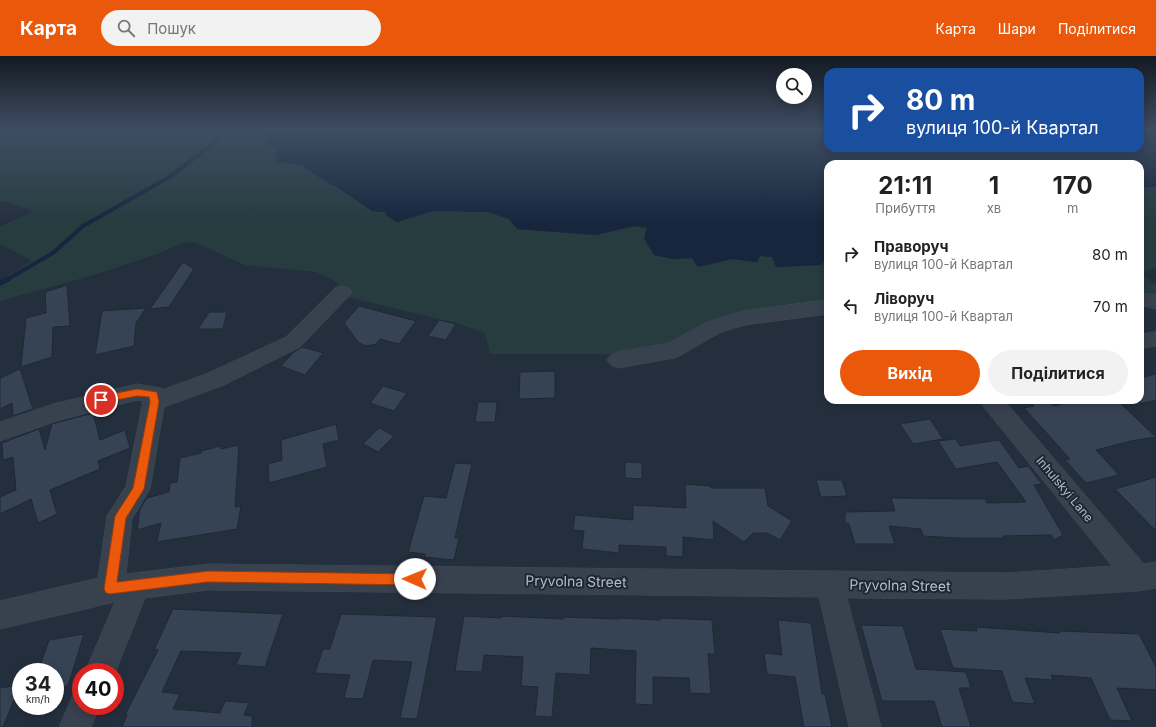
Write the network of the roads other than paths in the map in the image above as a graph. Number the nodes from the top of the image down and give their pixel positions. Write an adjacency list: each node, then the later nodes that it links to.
1 (342, 292): 8 (street)
2 (1144, 300): 3 (street)
3 (1156, 302)
4 (824, 308): 7 (street)
5 (1156, 339): 6 (street)
6 (1144, 341)
7 (618, 360)
8 (154, 402): 10 (street); 13 (street)
9 (995, 404): 11 (street, Inhulskyi Lane)
10 (0, 432)
11 (1150, 578): 12 (street, Pryvolna Street)
12 (830, 584): 13 (street, Pryvolna Street); 18 (street)
13 (123, 587): 14 (street, Pryvolna Street); 15 (street)
14 (0, 615)
15 (104, 663)
16 (80, 715): 17 (street)
17 (74, 727)
18 (865, 727)

